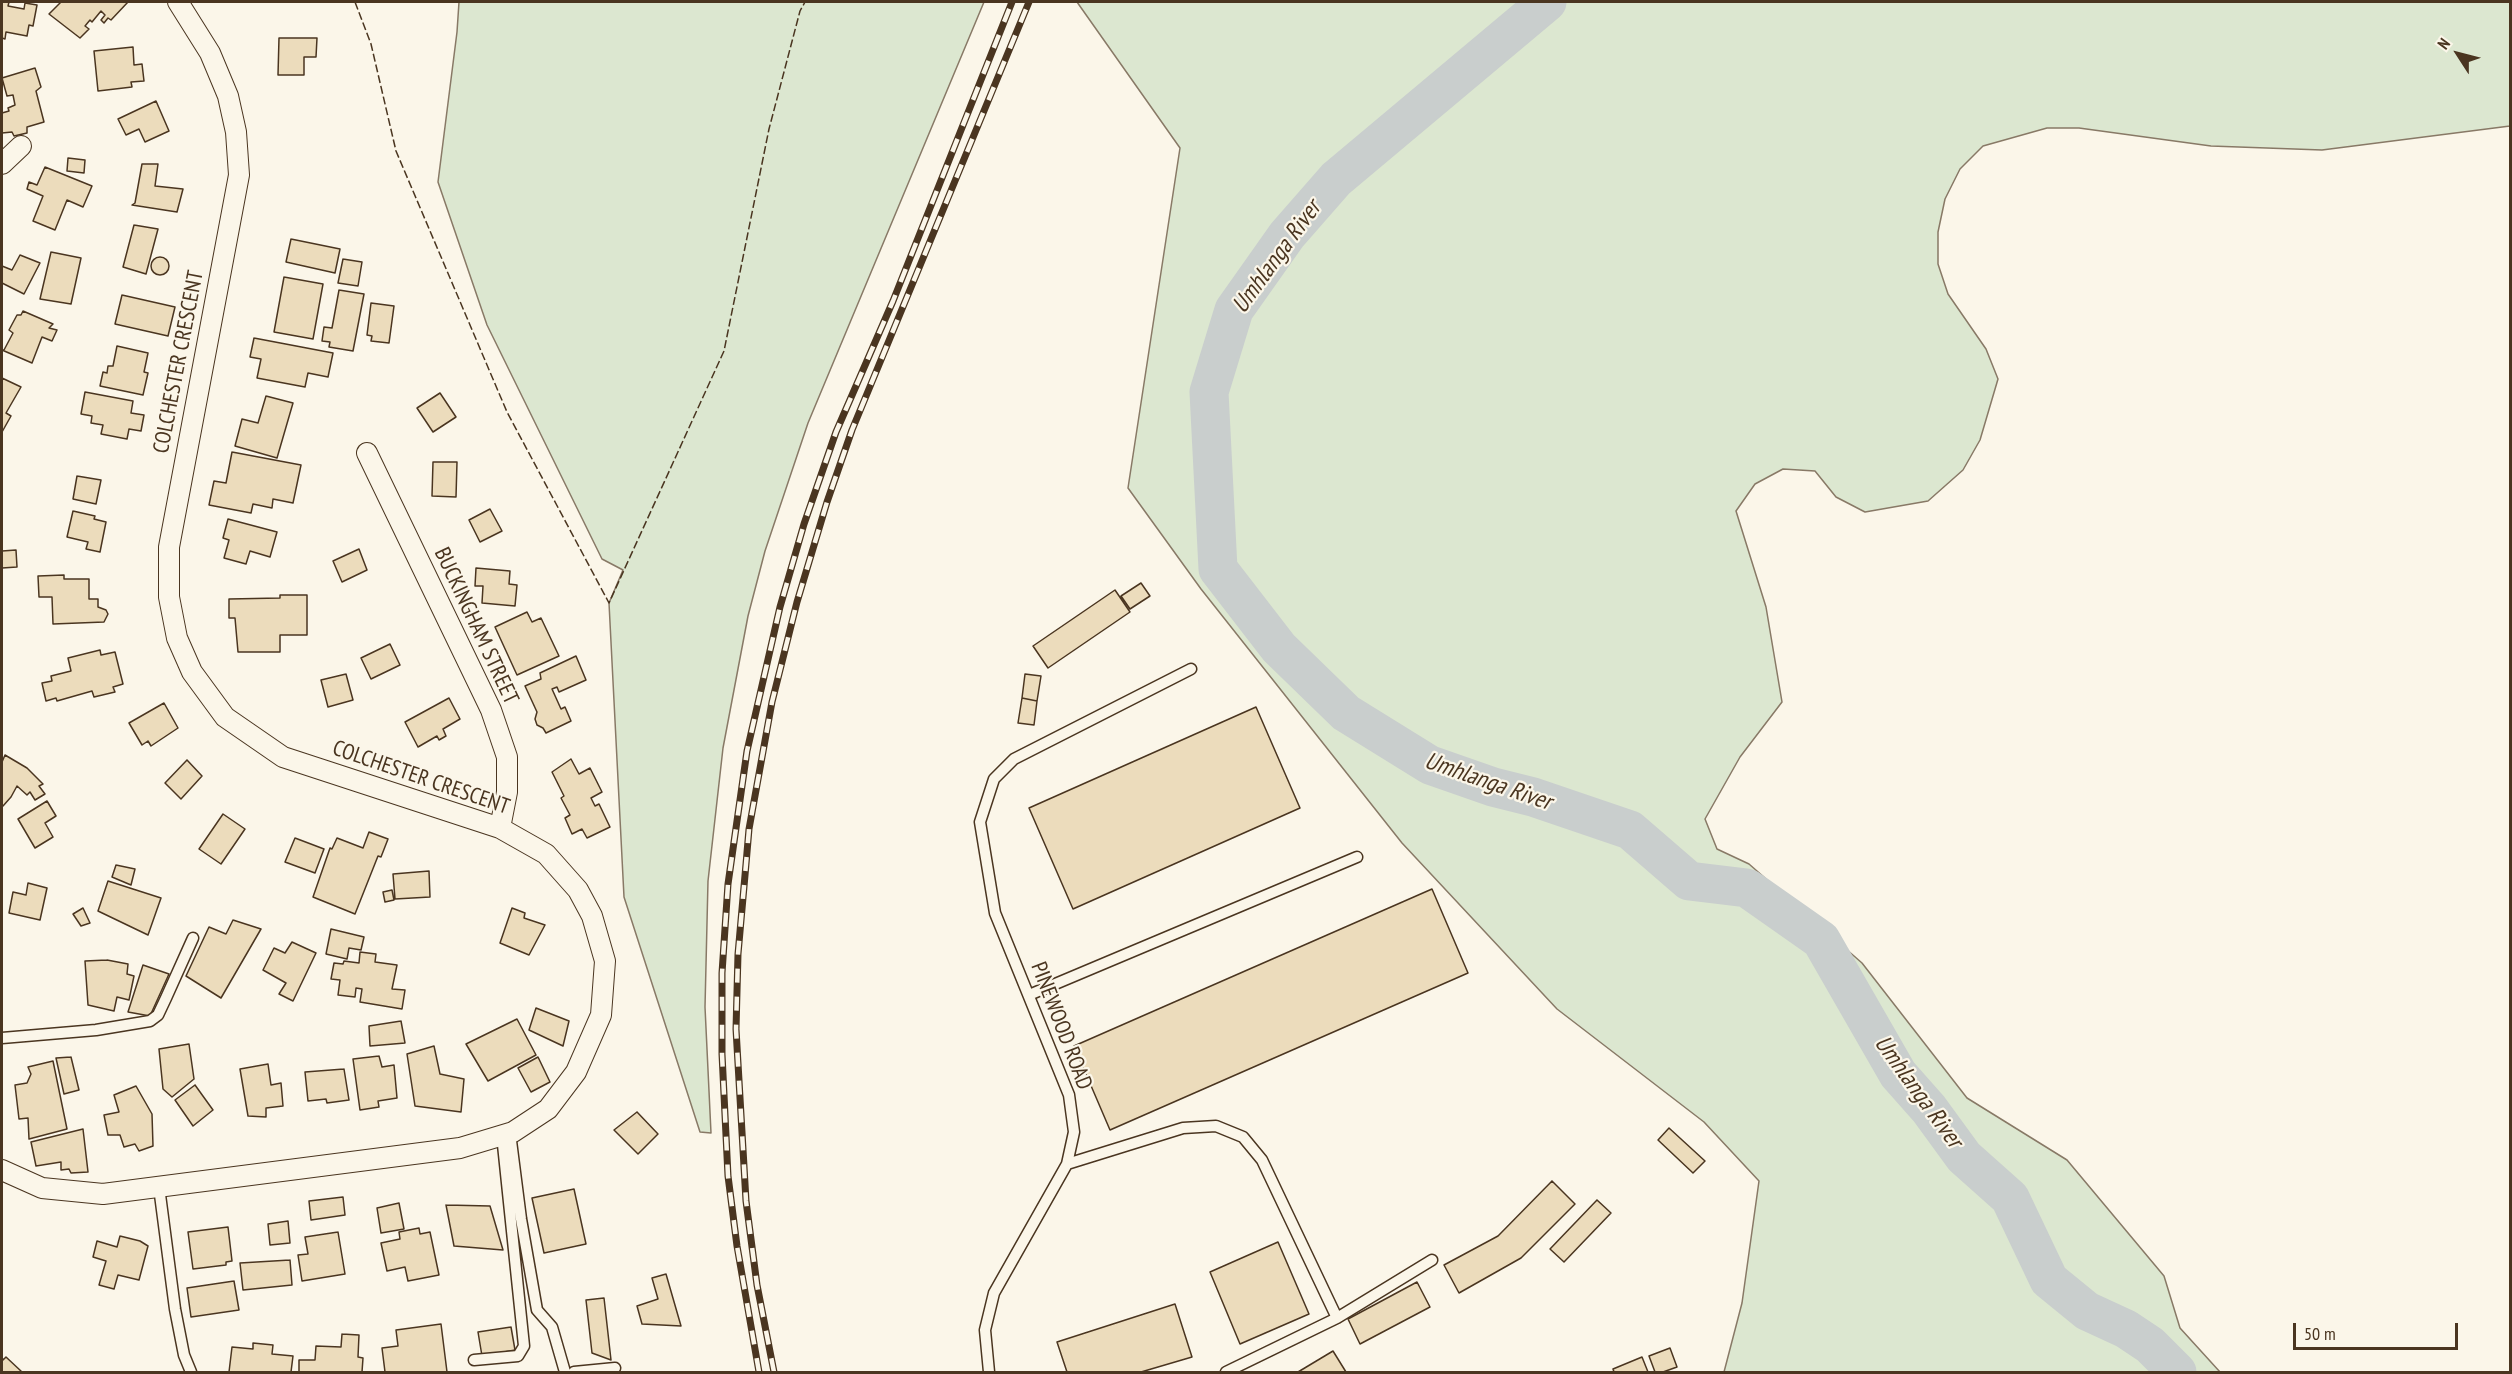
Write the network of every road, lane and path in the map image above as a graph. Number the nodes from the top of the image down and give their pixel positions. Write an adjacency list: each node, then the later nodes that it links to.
1 (178, 2): 6 (street, COLCHESTER CRESCENT)
2 (21, 146): 3 (street)
3 (2, 164)
4 (367, 453): 6 (street, BUCKINGHAM STREET)
5 (1191, 669): 9 (lane, PINEWOOD ROAD)
6 (500, 828): 11 (street, COLCHESTER CRESCENT)
7 (1357, 857): 9 (lane)
8 (193, 938): 10 (lane)
9 (1029, 995): 12 (lane, PINEWOOD ROAD)
10 (2, 1038)
11 (506, 1134): 14 (street, COLCHESTER CRESCENT); 17 (lane); 20 (lane)
12 (1067, 1164): 16 (lane); 22 (lane, PINEWOOD ROAD)
13 (2, 1170): 14 (street, COLCHESTER CRESCENT)
14 (159, 1186): 19 (lane)
15 (1432, 1260): 16 (lane)
16 (1337, 1318): 23 (lane)
17 (474, 1360)
18 (615, 1368): 21 (lane)
19 (191, 1372)
20 (565, 1372)
21 (573, 1372)
22 (989, 1372)
23 (1226, 1372)

